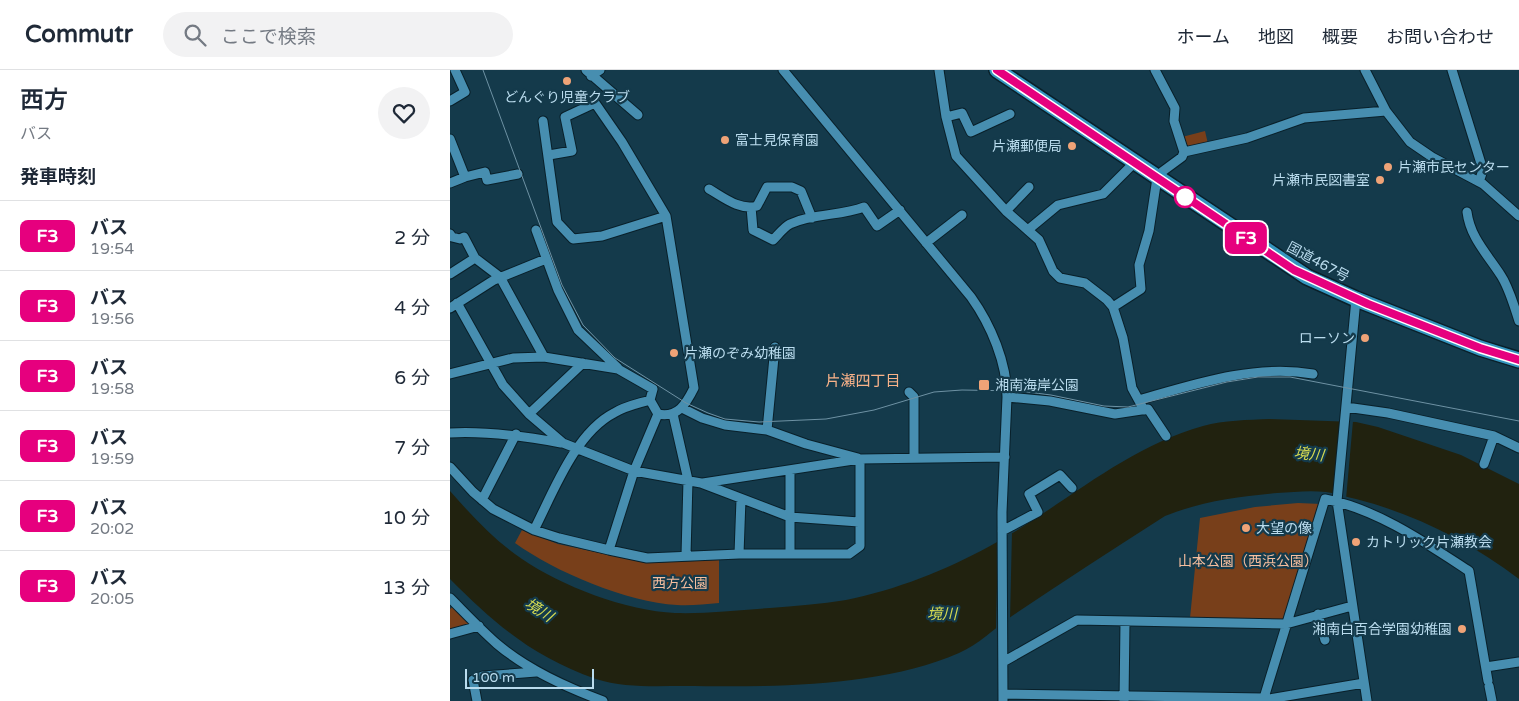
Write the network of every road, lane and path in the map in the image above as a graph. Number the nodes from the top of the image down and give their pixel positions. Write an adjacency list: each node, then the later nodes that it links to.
1 (455, 70): 10 (street)
2 (600, 70): 9 (street)
3 (783, 70): 30 (street)
4 (939, 70): 14 (street)
5 (1156, 70): 17 (street)
6 (1365, 70): 11 (street)
7 (1452, 70): 25 (street)
8 (1000, 71): 19 (highway, 国道467号)
9 (588, 73): 13 (street)
10 (450, 101)
11 (1386, 111): 17 (street); 25 (street)
12 (1010, 114): 14 (street)
13 (638, 115)
14 (946, 117): 31 (street)
15 (543, 121): 18 (street)
16 (450, 140): 21 (street)
17 (1184, 152): 22 (street)
18 (548, 155): 34 (street); 34 (street)
19 (1134, 163): 22 (highway, 国道467号); 37 (street)
20 (518, 174): 21 (street)
21 (465, 177): 26 (street)
22 (1157, 178): 45 (highway, 国道467号); 47 (street)
23 (1355, 180): 24 (street)
24 (1326, 181)
25 (1479, 182): 35 (street)
26 (450, 183)
27 (1030, 187): 31 (street)
28 (709, 189): 29 (street)
29 (751, 207): 36 (street); 36 (street)
30 (900, 210): 36 (street); 40 (street)
31 (1006, 211): 37 (street)
32 (1467, 212): 48 (street)
33 (962, 214): 40 (street)
34 (666, 216): 62 (street)
35 (1519, 216)
36 (812, 218)
37 (1029, 229): 47 (street)
38 (536, 230): 42 (street)
39 (450, 234): 41 (street)
40 (926, 243): 58 (street)
41 (475, 258): 43 (street); 44 (street)
42 (546, 259): 44 (street); 54 (street)
43 (450, 274)
44 (500, 277): 46 (street); 50 (street)
45 (1356, 299): 51 (highway, 国道467号); 61 (street)
46 (454, 306): 52 (street)
47 (1113, 308): 60 (street)
48 (1519, 322)
49 (775, 347): 67 (street)
50 (544, 357): 52 (street); 53 (street)
51 (1519, 360)
52 (490, 362): 55 (street); 64 (street)
53 (583, 364): 54 (street); 64 (street)
54 (618, 368): 59 (street)
55 (450, 374)
56 (1313, 374): 60 (street)
57 (909, 392): 76 (street)
58 (1007, 397): 63 (street); 75 (street)
59 (650, 400): 65 (street); 74 (street)
60 (1139, 400): 63 (street)
61 (1346, 407): 71 (street); 87 (street)
62 (682, 408): 66 (street); 67 (street)
63 (1144, 410): 70 (street)
64 (529, 414): 72 (street)
65 (658, 414): 66 (street); 81 (street)
66 (673, 414): 82 (street)
67 (767, 430): 77 (street)
68 (450, 433): 69 (street)
69 (516, 434): 72 (street); 86 (street)
70 (1166, 436)
71 (1494, 436): 73 (street); 78 (street)
72 (563, 443): 74 (street)
73 (1519, 448)
74 (576, 450): 81 (street); 91 (street)
75 (1005, 457): 76 (street); 92 (street)
76 (914, 458): 77 (street)
77 (860, 459): 80 (street); 90 (street)
78 (1484, 464)
79 (450, 467): 86 (street)
80 (790, 470): 83 (street); 89 (street)
81 (634, 471): 82 (street); 93 (street)
82 (688, 480): 83 (street); 96 (street)
83 (701, 483): 85 (street)
84 (1072, 488): 92 (street)
85 (741, 499): 89 (street); 94 (street)
86 (482, 500): 91 (street)
87 (1340, 501): 88 (street); 98 (street); 101 (street); 107 (street)
88 (1380, 513)
89 (790, 517): 90 (street); 95 (street)
90 (859, 522): 95 (street)
91 (534, 530): 93 (street)
92 (1002, 535): 105 (street)
93 (609, 550): 96 (street)
94 (739, 554): 95 (street); 96 (street)
95 (790, 554)
96 (686, 555)
97 (450, 598): 102 (street)
98 (1352, 606): 99 (street); 109 (street)
99 (1318, 614): 101 (street); 104 (street)
100 (1125, 622): 101 (street); 105 (street); 112 (street)
101 (1286, 624): 113 (street)
102 (479, 626): 103 (street); 108 (street)
103 (450, 634)
104 (1325, 640)
105 (1003, 662): 110 (street)
106 (1519, 662): 107 (street)
107 (1486, 668): 117 (street)
108 (538, 672): 114 (street); 115 (street)
109 (1364, 683): 113 (street); 116 (street)
110 (1003, 698): 111 (street)
111 (1049, 698): 112 (street)
112 (1124, 699): 113 (street)
113 (1263, 700)
114 (477, 701)
115 (603, 701)
116 (1367, 701)
117 (1492, 701)

